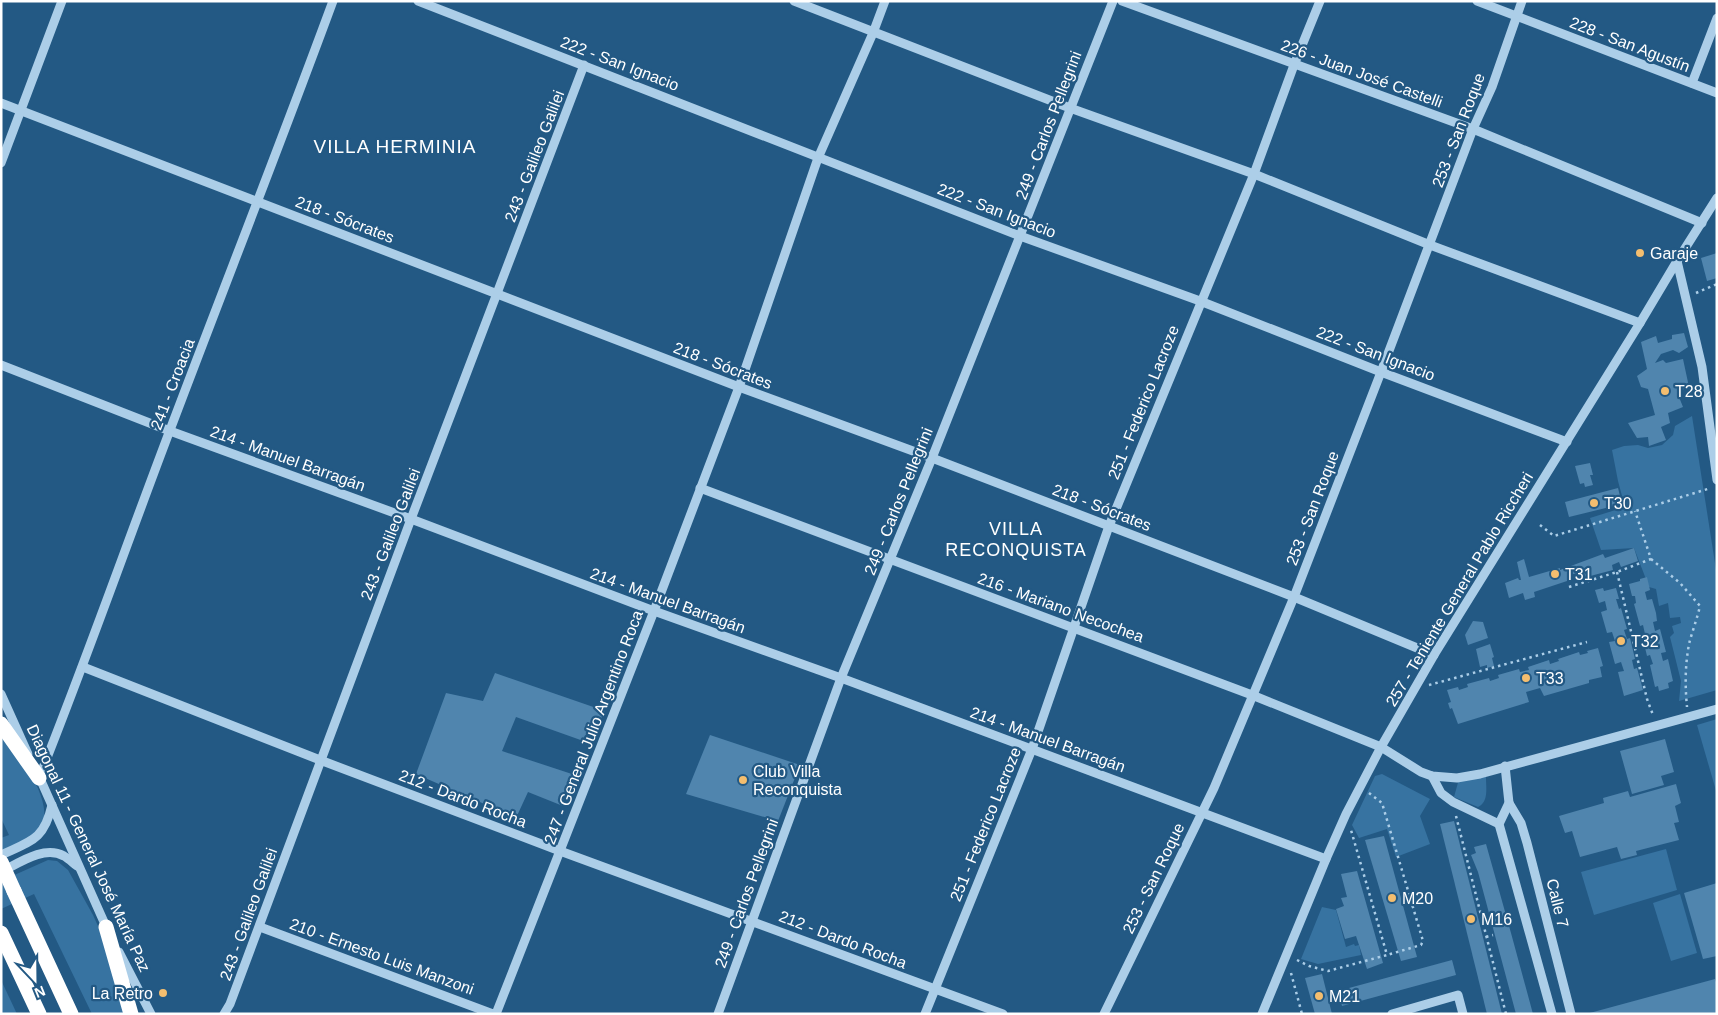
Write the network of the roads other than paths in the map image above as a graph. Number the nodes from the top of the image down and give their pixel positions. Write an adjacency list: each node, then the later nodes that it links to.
1 (62, 1): 20 (street)
2 (333, 1): 26 (street, 241 - Croacia)
3 (418, 1): 14 (street, 222 - San Ignacio)
4 (794, 1): 13 (street)
5 (886, 1): 13 (street, 247 - General Julio Argentino Roca)
6 (1113, 1): 19 (street, 249 - Carlos Pellegrini)
7 (1122, 1): 15 (street, 226 - Juan José Castelli)
8 (1320, 1): 15 (street, 251 - Federico Lacroze)
9 (1477, 1): 11 (street, 228 - San Agustín)
10 (1522, 1): 11 (street, 253 - San Roque)
11 (1516, 16): 16 (street, 228 - San Agustín); 21 (street, 253 - San Roque)
12 (1717, 18): 16 (street)
13 (873, 33): 19 (street); 22 (street, 247 - General Julio Argentino Roca)
14 (584, 65): 22 (street, 222 - San Ignacio); 31 (street, 243 - Galileo Galilei)
15 (1294, 65): 21 (street, 226 - Juan José Castelli); 24 (street, 251 - Federico Lacroze)
16 (1692, 83): 17 (street, 228 - San Agustín)
17 (1717, 93)
18 (1, 103): 20 (street, 218 - Sócrates)
19 (1070, 108): 24 (street); 28 (street, 249 - Carlos Pellegrini)
20 (21, 111): 23 (street); 26 (street, 218 - Sócrates)
21 (1473, 129): 27 (street, 226 - Juan José Castelli); 29 (street, 253 - San Roque)
22 (818, 158): 28 (street, 222 - San Ignacio); 36 (street, 247 - General Julio Argentino Roca)
23 (1, 163)
24 (1254, 174): 29 (street); 32 (street, 251 - Federico Lacroze)
25 (1717, 198): 27 (street, 257 - Teniente General Pablo Riccheri)
26 (258, 202): 31 (street, 218 - Sócrates); 37 (street, 241 - Croacia)
27 (1702, 223): 30 (street, 257 - Teniente General Pablo Riccheri)
28 (1020, 236): 32 (street, 222 - San Ignacio); 39 (street, 249 - Carlos Pellegrini)
29 (1430, 244): 33 (street); 35 (street, 253 - San Roque)
30 (1677, 260): 33 (street, 257 - Teniente General Pablo Riccheri); 40 (street)
31 (497, 294): 36 (street, 218 - Sócrates); 42 (street, 243 - Galileo Galilei)
32 (1200, 301): 35 (street, 222 - San Ignacio); 43 (street, 251 - Federico Lacroze)
33 (1640, 323): 38 (street, 257 - Teniente General Pablo Riccheri)
34 (1, 365): 37 (street, 214 - Manuel Barragán)
35 (1382, 372): 38 (street, 222 - San Ignacio); 45 (street, 253 - San Roque)
36 (739, 388): 39 (street, 218 - Sócrates); 41 (street, 247 - General Julio Argentino Roca)
37 (170, 431): 42 (street, 214 - Manuel Barragán); 49 (street, 241 - Croacia)
38 (1567, 442): 48 (street, 257 - Teniente General Pablo Riccheri)
39 (932, 458): 43 (street, 218 - Sócrates); 44 (street, 249 - Carlos Pellegrini)
40 (1717, 480)
41 (700, 488): 44 (street, 216 - Mariano Necochea); 46 (street, 247 - General Julio Argentino Roca)
42 (411, 519): 46 (street, 214 - Manuel Barragán); 57 (street, 243 - Galileo Galilei)
43 (1109, 526): 45 (street, 218 - Sócrates); 47 (street, 251 - Federico Lacroze)
44 (890, 560): 47 (street, 216 - Mariano Necochea); 50 (street, 249 - Carlos Pellegrini)
45 (1294, 597): 48 (street, 218 - Sócrates); 52 (street, 253 - San Roque)
46 (654, 611): 50 (street, 214 - Manuel Barragán); 65 (street, 247 - General Julio Argentino Roca)
47 (1074, 628): 52 (street, 216 - Mariano Necochea); 56 (street, 251 - Federico Lacroze)
48 (1434, 655): 55 (street, 257 - Teniente General Pablo Riccheri)
49 (83, 667): 57 (street, 212 - Dardo Rocha); 60 (street, 241 - Croacia)
50 (841, 678): 56 (street, 214 - Manuel Barragán); 71 (street, 249 - Carlos Pellegrini)
51 (1, 694): 60 (street, Diagonal 11 - General José María Paz)
52 (1252, 695): 55 (street, 216 - Mariano Necochea); 63 (street, 253 - San Roque)
53 (1717, 709): 58 (street)
54 (1, 724): 60 (highway)
55 (1381, 746): 59 (street, 216 - Mariano Necochea); 67 (street, 257 - Teniente General Pablo Riccheri)
56 (1032, 749): 63 (street, 214 - Manuel Barragán); 75 (street, 251 - Federico Lacroze)
57 (320, 760): 65 (street, 212 - Dardo Rocha); 73 (street, 243 - Galileo Galilei)
58 (1506, 766): 59 (street); 61 (street, Calle 7)
59 (1432, 776): 64 (street)
60 (39, 778): 62 (street, Diagonal 11 - General José María Paz)
61 (1509, 803): 64 (street, Calle 7); 90 (street, Calle 7)
62 (52, 805): 66 (street); 69 (street, Diagonal 11 - General José María Paz)
63 (1202, 812): 67 (street, 214 - Manuel Barragán); 85 (street, 253 - San Roque)
64 (1500, 824): 89 (street)
65 (560, 851): 71 (street, 212 - Dardo Rocha); 81 (street, 247 - General Julio Argentino Roca)
66 (1, 855)
67 (1326, 858): 86 (street, 257 - Teniente General Pablo Riccheri)
68 (1, 862): 77 (highway, bridge)
69 (79, 867): 70 (street); 72 (street, Diagonal 11 - General José María Paz)
70 (1, 872)
71 (752, 921): 75 (street, 212 - Dardo Rocha); 82 (street, 249 - Carlos Pellegrini)
72 (106, 927): 78 (highway); 79 (street, Diagonal 11 - General José María Paz)
73 (260, 927): 80 (street, 243 - Galileo Galilei); 81 (street, 210 - Ernesto Luis Manzoni)
74 (1, 933): 76 (highway)
75 (935, 989): 83 (street, 251 - Federico Lacroze); 84 (street, 212 - Dardo Rocha)
76 (38, 1014)
77 (71, 1014)
78 (131, 1014)
79 (151, 1014)
80 (225, 1014)
81 (495, 1014)
82 (718, 1014)
83 (925, 1014)
84 (1003, 1014)
85 (1104, 1014)
86 (1262, 1014)
87 (1392, 1014): 88 (street)
88 (1463, 1014)
89 (1552, 1014)
90 (1571, 1014)

